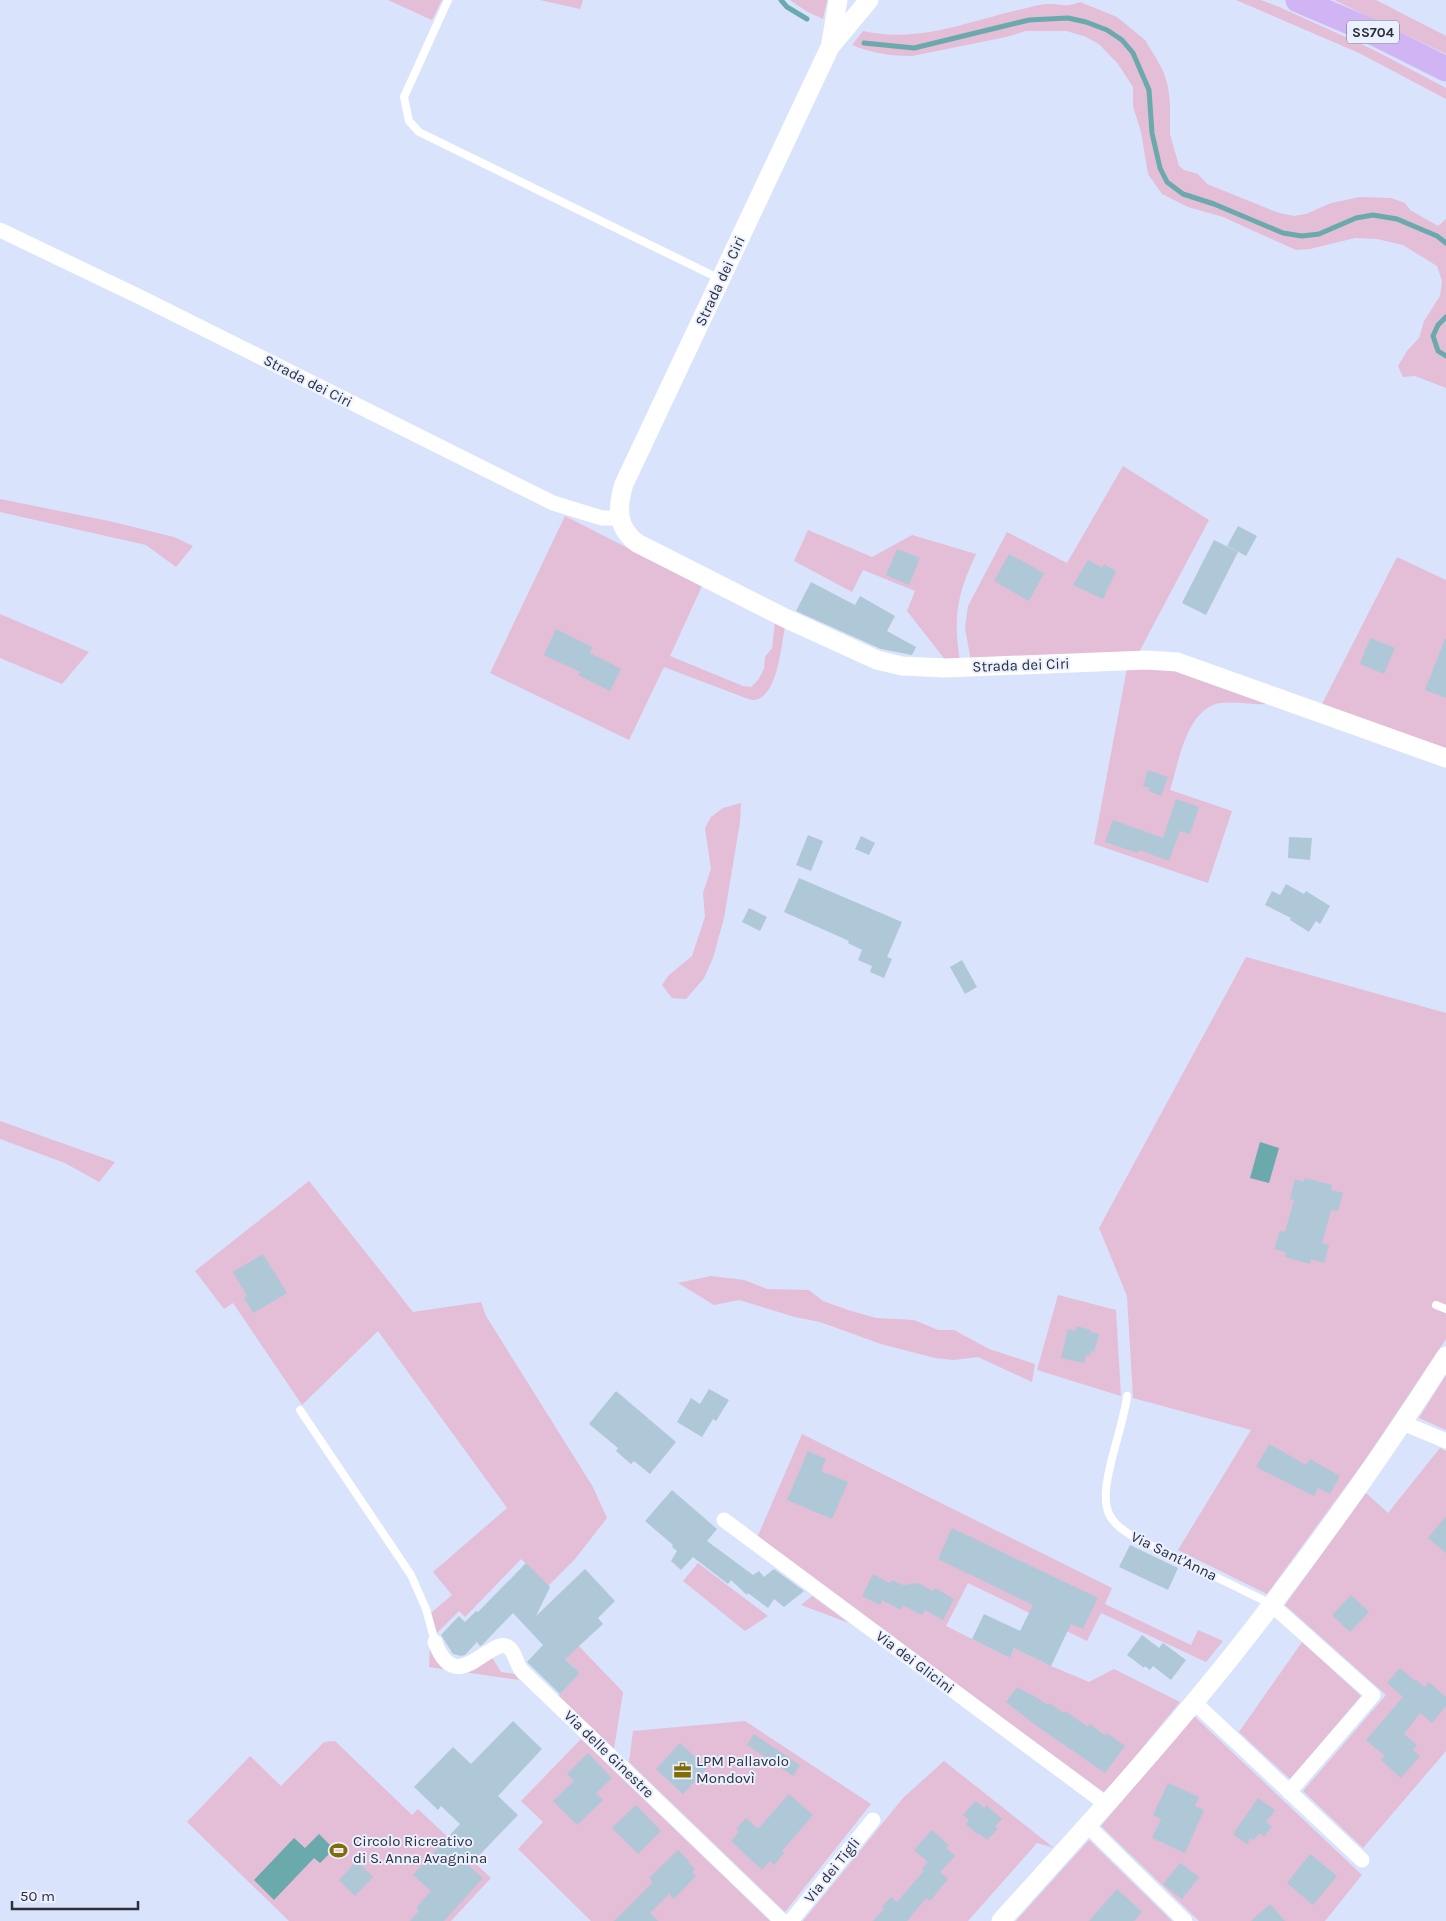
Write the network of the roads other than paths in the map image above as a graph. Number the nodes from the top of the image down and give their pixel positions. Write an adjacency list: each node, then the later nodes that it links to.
1 (448, 0): 8 (lane)
2 (838, 0): 5 (street)
3 (869, 0): 5 (street)
4 (1298, 0): 6 (highway, SS704)
5 (830, 47): 8 (street, Strada dei Ciri)
6 (1446, 69)
7 (0, 230): 9 (street, Strada dei Ciri)
8 (720, 279): 9 (street, Strada dei Ciri)
9 (619, 518): 10 (street, Strada dei Ciri)
10 (1446, 758)
11 (1436, 1305): 12 (lane)
12 (1446, 1309)
13 (1446, 1356): 16 (street)
14 (1127, 1396): 19 (lane, Via Sant'Anna)
15 (300, 1410): 20 (lane)
16 (1403, 1423): 17 (street); 19 (street)
17 (1446, 1441)
18 (724, 1520): 23 (street, Via dei Glicini)
19 (1272, 1604): 21 (street); 22 (street, Via Sant'Anna)
20 (435, 1642): 27 (street, Via delle Ginestre)
21 (1194, 1702): 22 (street); 23 (street)
22 (1289, 1792): 26 (street)
23 (1106, 1804): 25 (street)
24 (873, 1820): 28 (street, Via dei Tigli)
25 (1088, 1826): 29 (street); 30 (street)
26 (1362, 1860)
27 (782, 1921)
28 (791, 1921)
29 (1001, 1921)
30 (1185, 1921)

